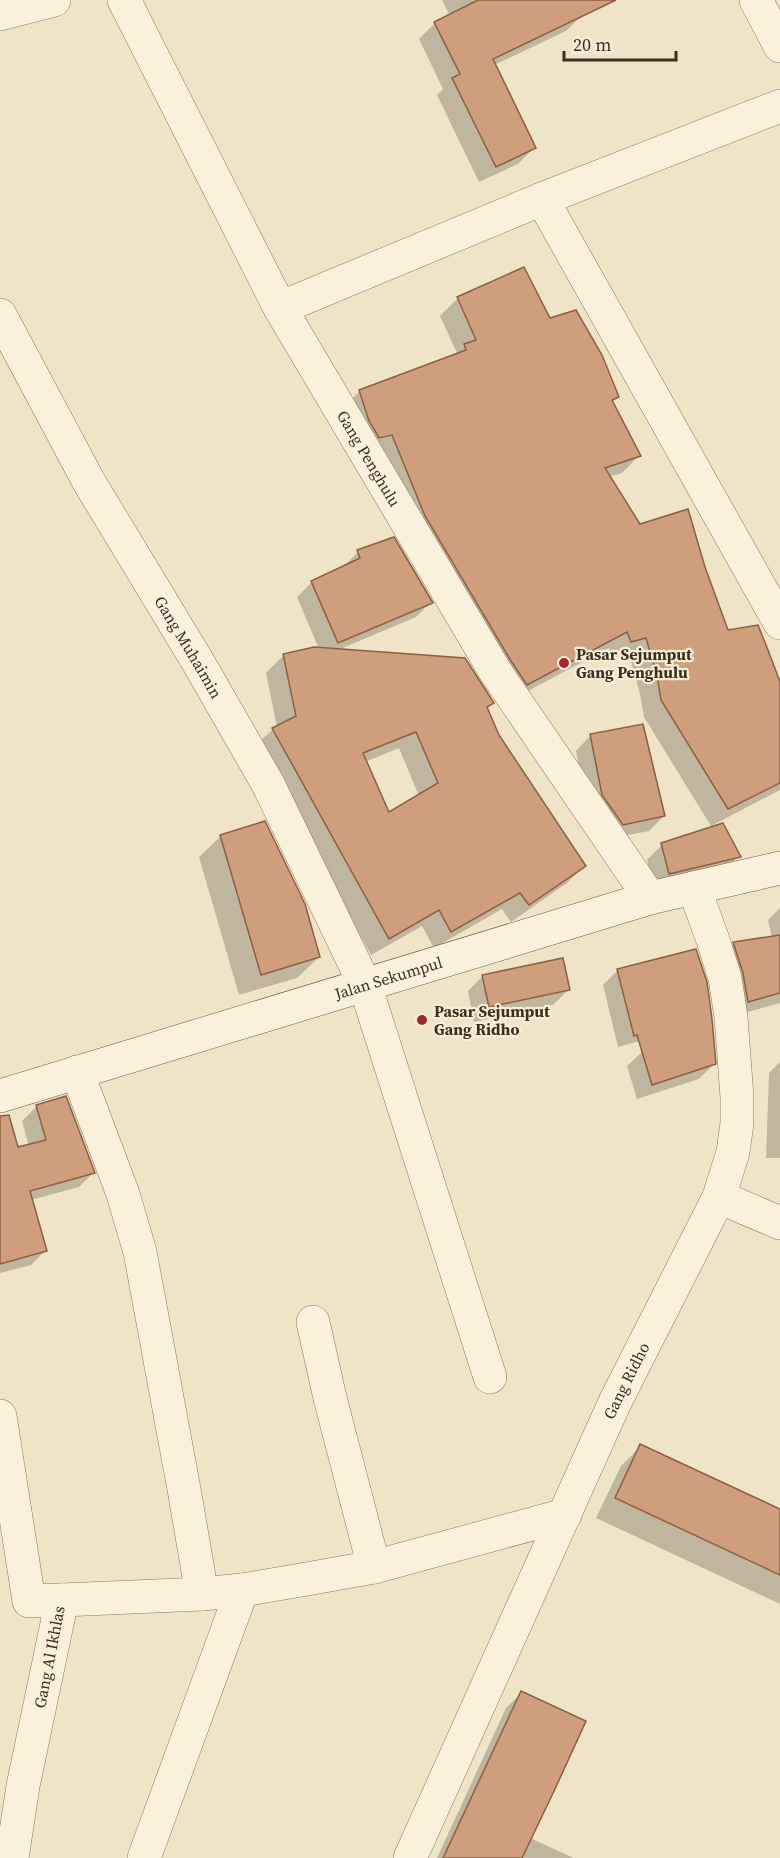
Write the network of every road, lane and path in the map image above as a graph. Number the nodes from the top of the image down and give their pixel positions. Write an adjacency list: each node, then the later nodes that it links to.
1 (54, 0): 4 (street)
2 (124, 0): 8 (street, Gang Penghulu)
3 (756, 0): 5 (street)
4 (0, 14)
5 (780, 46)
6 (780, 106): 7 (street)
7 (542, 199): 8 (street); 10 (street)
8 (280, 308): 13 (street, Gang Penghulu)
9 (0, 315): 14 (street, Gang Muhaimin)
10 (780, 623)
11 (780, 868): 12 (street, Jalan Sekumpul)
12 (694, 888): 13 (street, Jalan Sekumpul); 17 (street, Gang Ridho)
13 (650, 898): 14 (street, Jalan Sekumpul)
14 (365, 985): 15 (street, Jalan Sekumpul); 20 (street, Gang Muhaimin)
15 (77, 1072): 16 (street, Jalan Sekumpul); 25 (street)
16 (0, 1096)
17 (719, 1197): 18 (street); 22 (street, Gang Ridho)
18 (780, 1223)
19 (313, 1322): 23 (street)
20 (490, 1377)
21 (0, 1416): 26 (street, Gang Al Ikhlas)
22 (565, 1515): 23 (street); 29 (street, Gang Ridho)
23 (374, 1567): 24 (street)
24 (242, 1590): 25 (street); 28 (street)
25 (202, 1594): 26 (street)
26 (62, 1599): 27 (street, Gang Al Ikhlas)
27 (12, 1858)
28 (144, 1858)
29 (410, 1858)

